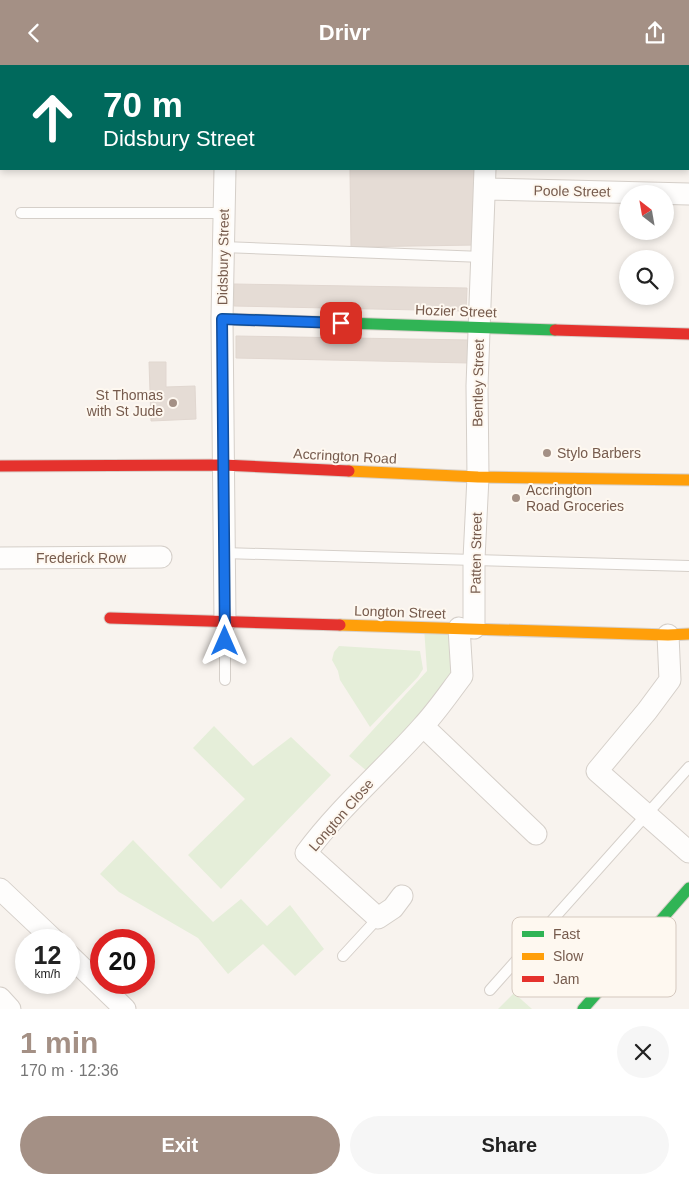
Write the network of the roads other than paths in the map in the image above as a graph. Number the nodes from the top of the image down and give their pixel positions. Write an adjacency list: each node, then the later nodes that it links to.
1 (225, 170): 5 (street, Didsbury Street)
2 (486, 179): 3 (street, Poole Street); 7 (street, Bentley Street)
3 (689, 194)
4 (22, 213): 5 (lane)
5 (223, 213): 6 (street, Didsbury Street)
6 (223, 247): 7 (lane); 8 (street, Didsbury Street)
7 (483, 257): 9 (street, Bentley Street)
8 (222, 319): 9 (street, Hozier Street); 11 (street, Didsbury Street)
9 (480, 327): 10 (street, Hozier Street); 13 (street, Bentley Street)
10 (689, 334)
11 (223, 465): 12 (street, Accrington Road); 13 (street, Accrington Road); 15 (street, Didsbury Street)
12 (0, 467)
13 (478, 477): 14 (street, Accrington Road); 18 (street, Patten Street)
14 (689, 480)
15 (224, 553): 18 (lane); 21 (street, Didsbury Street)
16 (161, 557): 17 (street, Frederick Row)
17 (0, 558)
18 (474, 559): 19 (lane); 22 (street, Patten Street)
19 (689, 566)
20 (110, 618): 21 (street, Longton Street)
21 (225, 622): 22 (street, Longton Street); 25 (lane)
22 (466, 628): 24 (street, Longton Street); 26 (street, Longton Close)
23 (689, 634): 24 (street, Longton Street)
24 (668, 635): 28 (street)
25 (225, 680)
26 (423, 726): 29 (street); 36 (street, Longton Close)
27 (689, 767): 28 (lane)
28 (647, 814): 30 (street); 34 (lane)
29 (536, 834)
30 (689, 852)
31 (689, 888): 35 (street)
32 (0, 889): 37 (street)
33 (402, 896): 36 (street)
34 (556, 917)
35 (664, 917)
36 (378, 918): 38 (lane)
37 (42, 929)
38 (343, 955)
39 (80, 966): 46 (street)
40 (512, 966): 41 (lane)
41 (490, 991)
42 (595, 997): 44 (street)
43 (0, 998): 45 (street)
44 (585, 1008)
45 (10, 1009)
46 (125, 1009)

